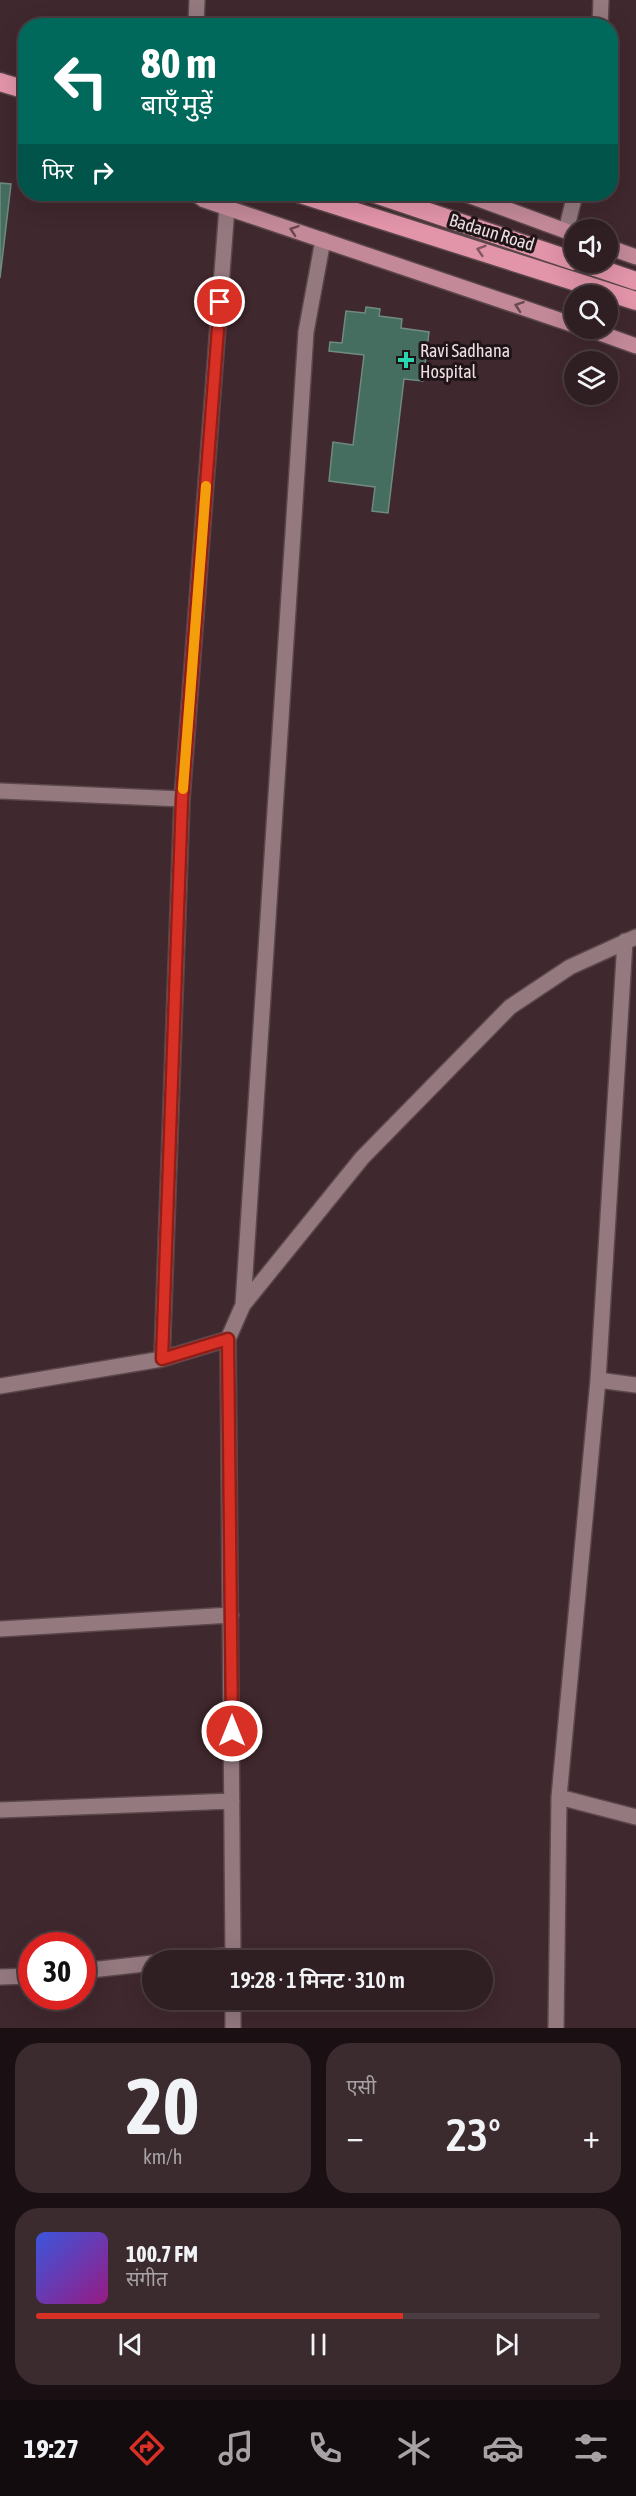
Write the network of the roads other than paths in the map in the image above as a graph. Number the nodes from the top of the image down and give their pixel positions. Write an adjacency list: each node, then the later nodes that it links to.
1 (197, 0): 3 (street)
2 (601, 0): 4 (street)
3 (196, 18)
4 (600, 18)
5 (0, 82): 6 (highway)
6 (18, 88)
7 (207, 201): 12 (main road)
8 (322, 201): 21 (highway, Badaun Road, one-way to 8)
9 (396, 201): 18 (highway)
10 (484, 201): 14 (main road)
11 (574, 201): 13 (street)
12 (227, 207): 15 (main road, one-way to 12); 26 (street)
13 (572, 219)
14 (564, 231)
15 (323, 240): 22 (main road, one-way to 15); 28 (street)
16 (618, 250): 17 (main road)
17 (636, 256)
18 (564, 258)
19 (612, 273): 20 (highway)
20 (636, 281)
21 (636, 301)
22 (564, 322)
23 (617, 339): 24 (main road)
24 (636, 346)
25 (0, 791): 26 (street)
26 (182, 799): 30 (street)
27 (631, 939): 28 (street); 31 (street)
28 (243, 1305): 29 (street)
29 (228, 1339): 30 (street); 34 (street)
30 (162, 1359): 33 (street)
31 (598, 1380): 32 (street); 36 (street)
32 (636, 1385)
33 (0, 1386)
34 (231, 1615): 35 (street); 37 (street)
35 (0, 1629)
36 (559, 1797): 39 (street); 47 (street)
37 (232, 1801): 38 (street); 40 (street)
38 (0, 1810)
39 (636, 1817)
40 (233, 1950)
41 (142, 1965): 42 (street)
42 (96, 1970)
43 (18, 1976): 44 (street)
44 (0, 1977)
45 (233, 2010): 46 (street)
46 (233, 2028)
47 (556, 2028)

